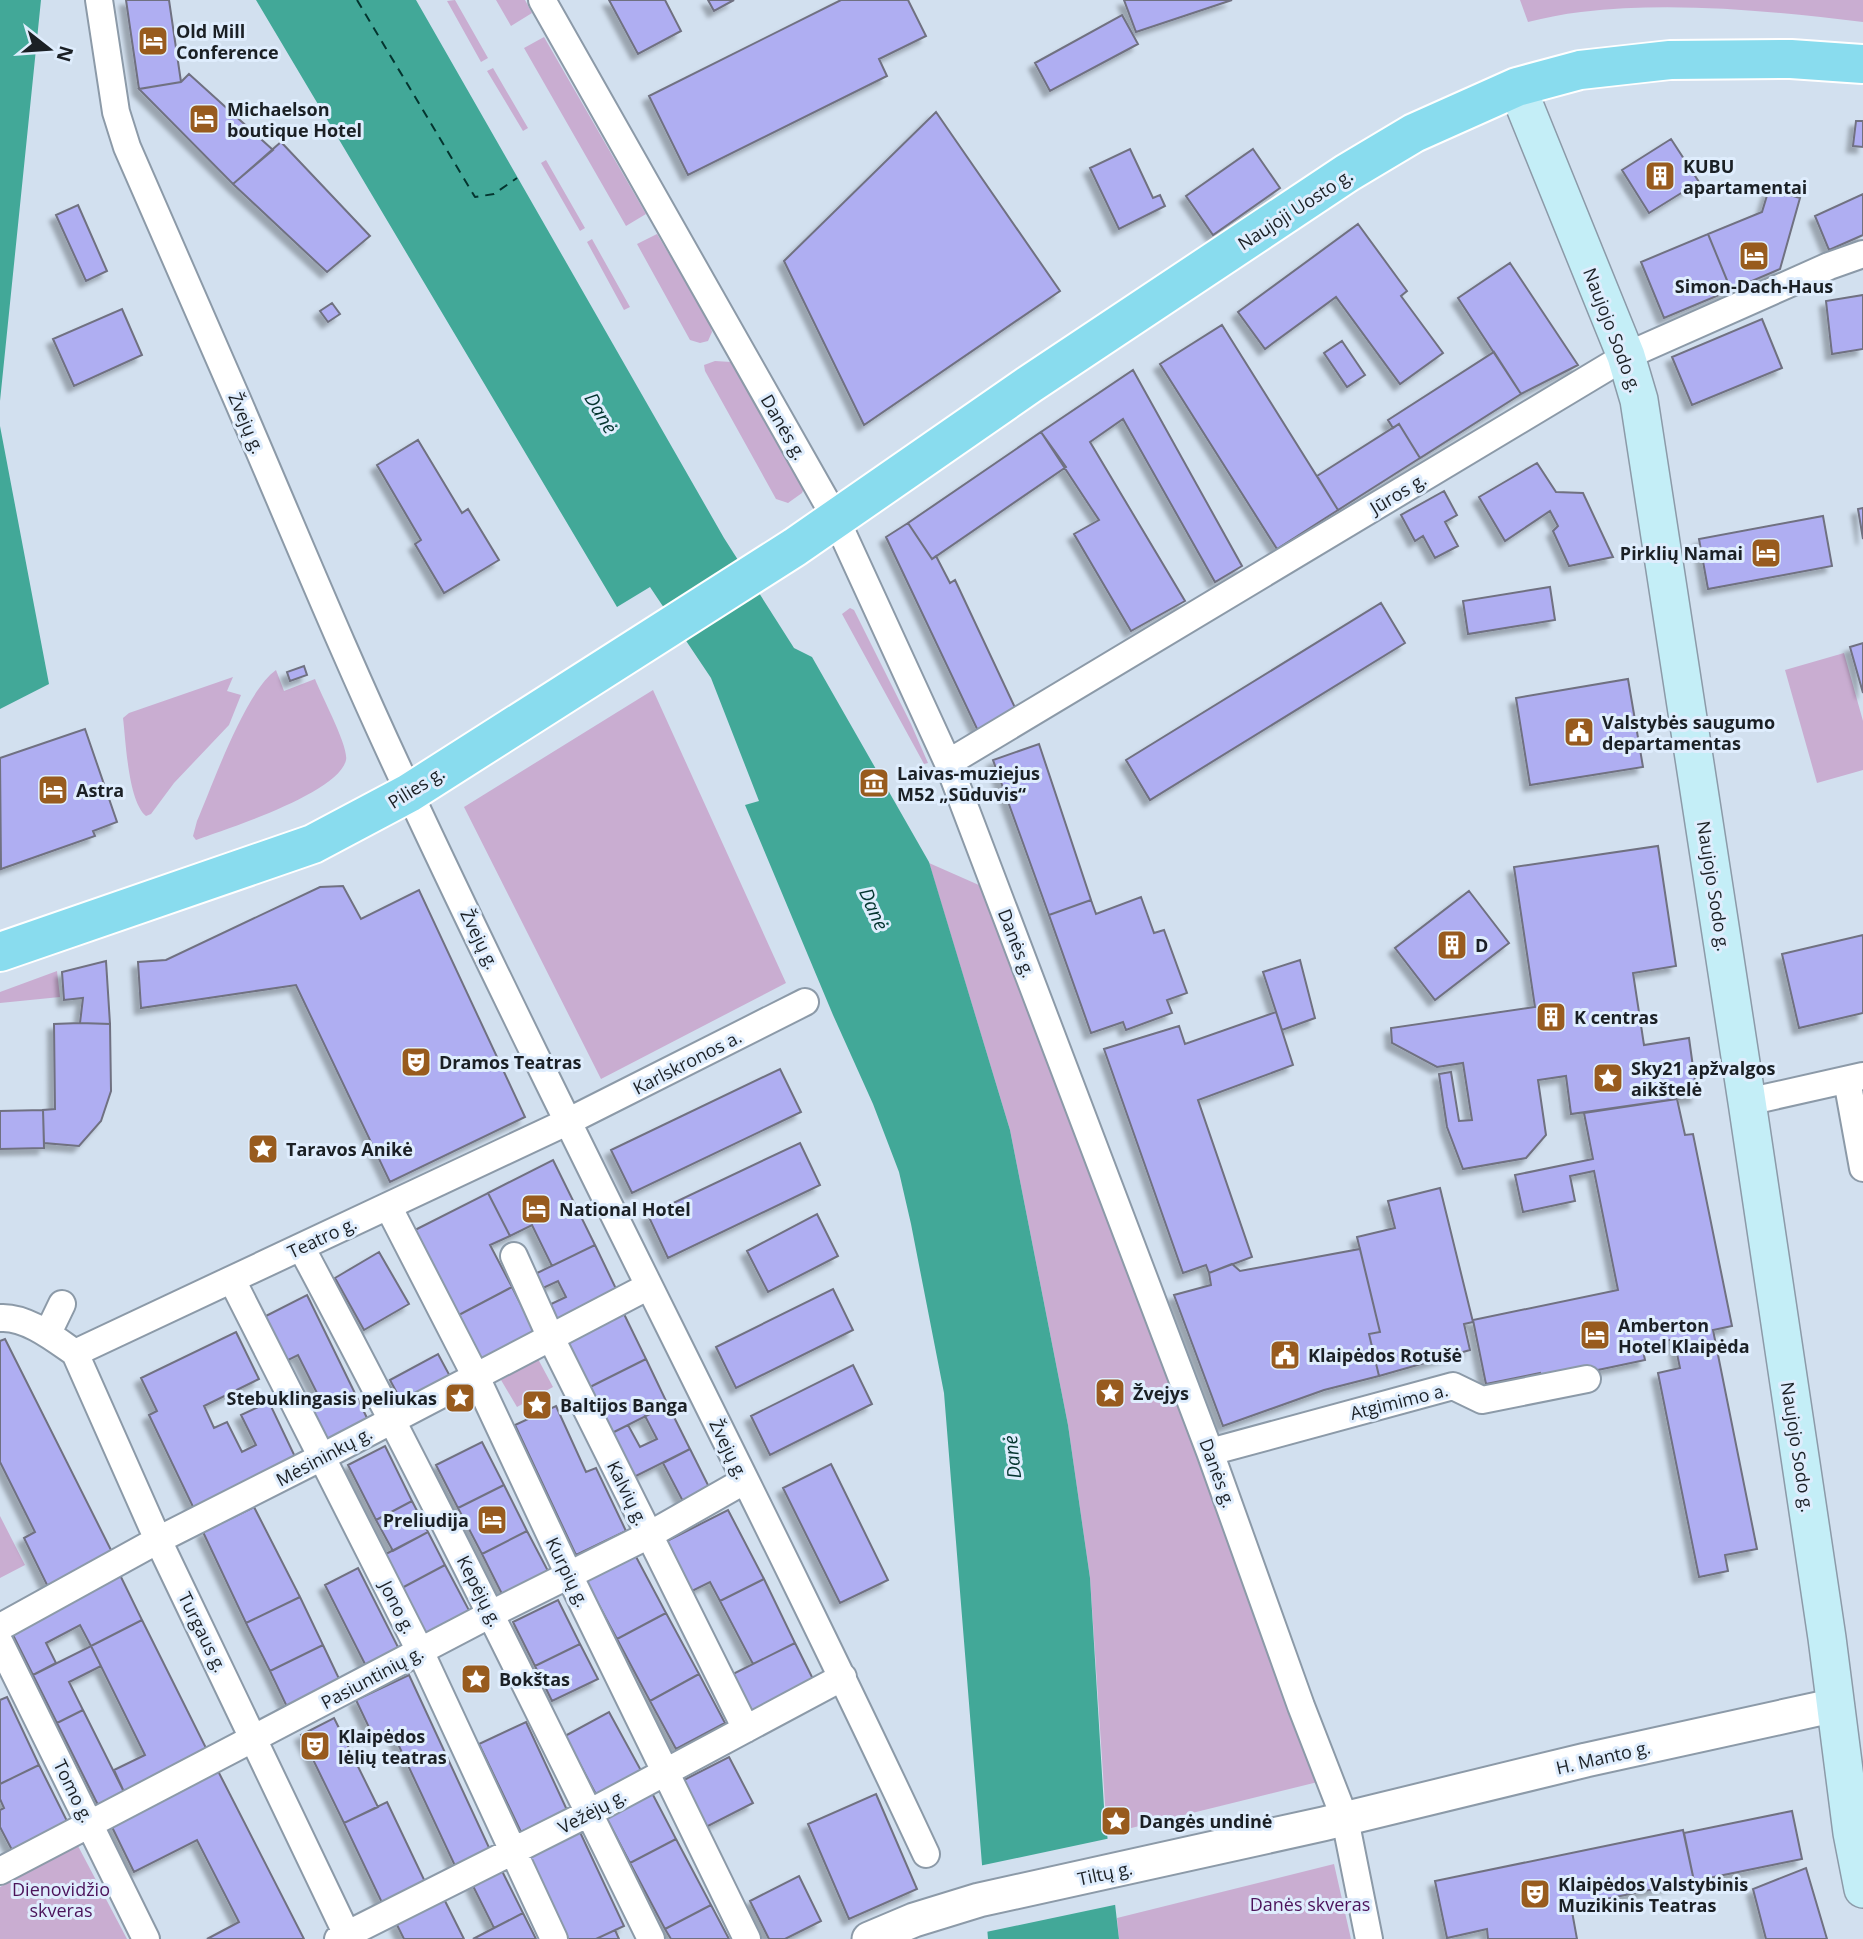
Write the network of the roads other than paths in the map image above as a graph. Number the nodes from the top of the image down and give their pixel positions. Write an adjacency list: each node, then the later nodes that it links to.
1 (99, 0): 10 (street, Žvejų g.)
2 (542, 0): 7 (street, Danės g.)
3 (1863, 64): 4 (main road, Naujoji Uosto g.)
4 (1517, 87): 6 (main road, Naujojo Sodo g.); 7 (main road, Naujoji Uosto g.)
5 (1863, 254): 6 (street, Jūros g.)
6 (1626, 356): 9 (street, Jūros g.); 14 (main road, Naujojo Sodo g.)
7 (835, 517): 8 (main road, Naujoji Uosto g.); 9 (street, Danės g.)
8 (795, 547): 10 (main road, Pilies g.)
9 (948, 762): 30 (street, Danės g.)
10 (409, 793): 11 (main road, Pilies g.); 15 (street, Žvejų g.)
11 (0, 952)
12 (805, 1002): 15 (street, Karlskronos a.)
13 (1855, 1078): 14 (street); 16 (street)
14 (1748, 1102): 41 (main road, Naujojo Sodo g.)
15 (569, 1121): 17 (street, Teatro g.); 21 (street, Žvejų g.)
16 (1863, 1168)
17 (388, 1206): 18 (street, Teatro g.); 27 (street, Kurpių g.)
18 (301, 1247): 20 (street, Teatro g.); 29 (street, Kepėjų g.)
19 (514, 1256): 25 (street, Kalvių g.)
20 (232, 1280): 26 (street, Teatro g.); 31 (street, Jono g.)
21 (649, 1286): 25 (street, Mėsininkų g.); 32 (street, Žvejų g.)
22 (62, 1304): 24 (street)
23 (0, 1318): 24 (street, Turgaus g.)
24 (48, 1333): 26 (street, Turgaus g.)
25 (551, 1338): 27 (street, Mėsininkų g.); 33 (street, Kalvių g.)
26 (75, 1353): 34 (street, Turgaus g.)
27 (476, 1377): 29 (street, Mėsininkų g.); 35 (street, Kurpių g.)
28 (1587, 1379): 30 (street, Atgimimo a.)
29 (393, 1419): 31 (street, Mėsininkų g.); 36 (street, Kepėjų g.)
30 (1210, 1452): 46 (street, Danės g.)
31 (322, 1457): 34 (street, Mėsininkų g.); 39 (street, Jono g.)
32 (744, 1481): 33 (street, Pasiuntinių g.); 40 (street, Žvejų g.)
33 (649, 1535): 35 (street, Pasiuntinių g.); 42 (street, Kalvių g.)
34 (158, 1540): 37 (street, Mėsininkų g.); 43 (street, Turgaus g.)
35 (569, 1575): 36 (street, Pasiuntinių g.); 44 (street, Kurpių g.)
36 (491, 1614): 39 (street, Pasiuntinių g.); 45 (street, Kepėjų g.)
37 (0, 1627)
38 (0, 1643): 47 (street, Tomo g.)
39 (420, 1651): 43 (street, Pasiuntinių g.); 48 (street, Jono g.)
40 (843, 1677): 42 (street, Vežėjų g.); 49 (street, Žvejų g.)
41 (1849, 1703): 46 (street, H. Manto g.); 51 (main road, Naujojo Sodo g.)
42 (746, 1729): 44 (street, Vežėjų g.)
43 (254, 1738): 47 (street, Pasiuntinių g.); 52 (street, Turgaus g.)
44 (666, 1772): 45 (street, Vežėjų g.); 56 (street, Kurpių g.)
45 (589, 1813): 48 (street, Vežėjų g.); 55 (street, Kepėjų g.)
46 (1345, 1819): 57 (street, Tiltų g.); 58 (street, Danės g.)
47 (90, 1824): 50 (street, Pasiuntinių g.); 53 (street, Tomo g.)
48 (512, 1851): 52 (street, Vežėjų g.); 54 (street, Jono g.)
49 (926, 1854)
50 (0, 1871)
51 (1863, 1889)
52 (344, 1937)
53 (146, 1939)
54 (554, 1939)
55 (651, 1939)
56 (747, 1939)
57 (869, 1939)
58 (1369, 1939)

